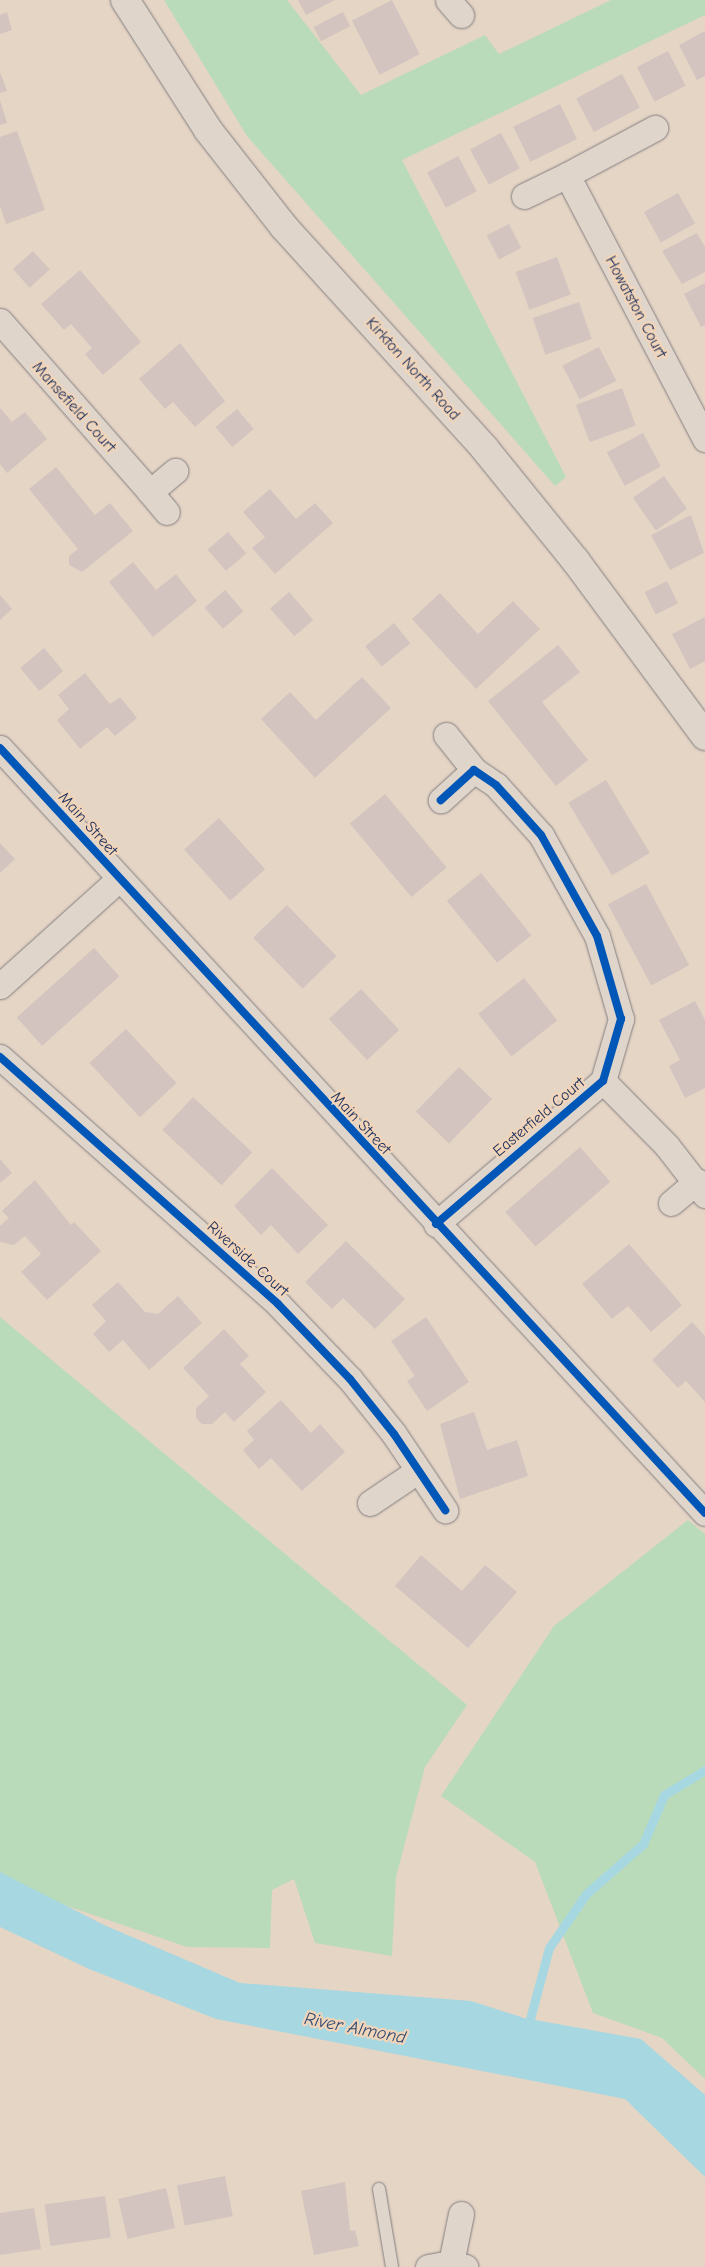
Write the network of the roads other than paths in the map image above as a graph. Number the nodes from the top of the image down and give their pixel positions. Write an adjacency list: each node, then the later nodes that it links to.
1 (125, 0): 11 (main road, Kirkton North Road)
2 (655, 128): 3 (street)
3 (567, 175): 4 (street); 6 (street, Howatston Court)
4 (524, 196)
5 (0, 321): 8 (street, Mansefield Court)
6 (705, 439)
7 (175, 471): 8 (street)
8 (150, 492): 9 (street, Mansefield Court)
9 (167, 512)
10 (446, 736): 13 (street, Easterfield Court)
11 (705, 736)
12 (0, 748): 15 (street, Main Street)
13 (474, 770): 14 (street); 18 (street, Easterfield Court)
14 (441, 800)
15 (119, 878): 16 (street); 21 (street, Main Street)
16 (0, 986)
17 (0, 1057): 22 (street, Riverside Court)
18 (604, 1081): 19 (street, Easterfield Court); 21 (street, Easterfield Court)
19 (701, 1188): 20 (street, Easterfield Court)
20 (671, 1203)
21 (436, 1224): 25 (street, Main Street)
22 (416, 1472): 23 (street); 24 (street, Riverside Court)
23 (370, 1503)
24 (446, 1510)
25 (705, 1513)
26 (378, 2189): 29 (lane)
27 (461, 2214): 28 (street)
28 (448, 2266)
29 (392, 2267)

